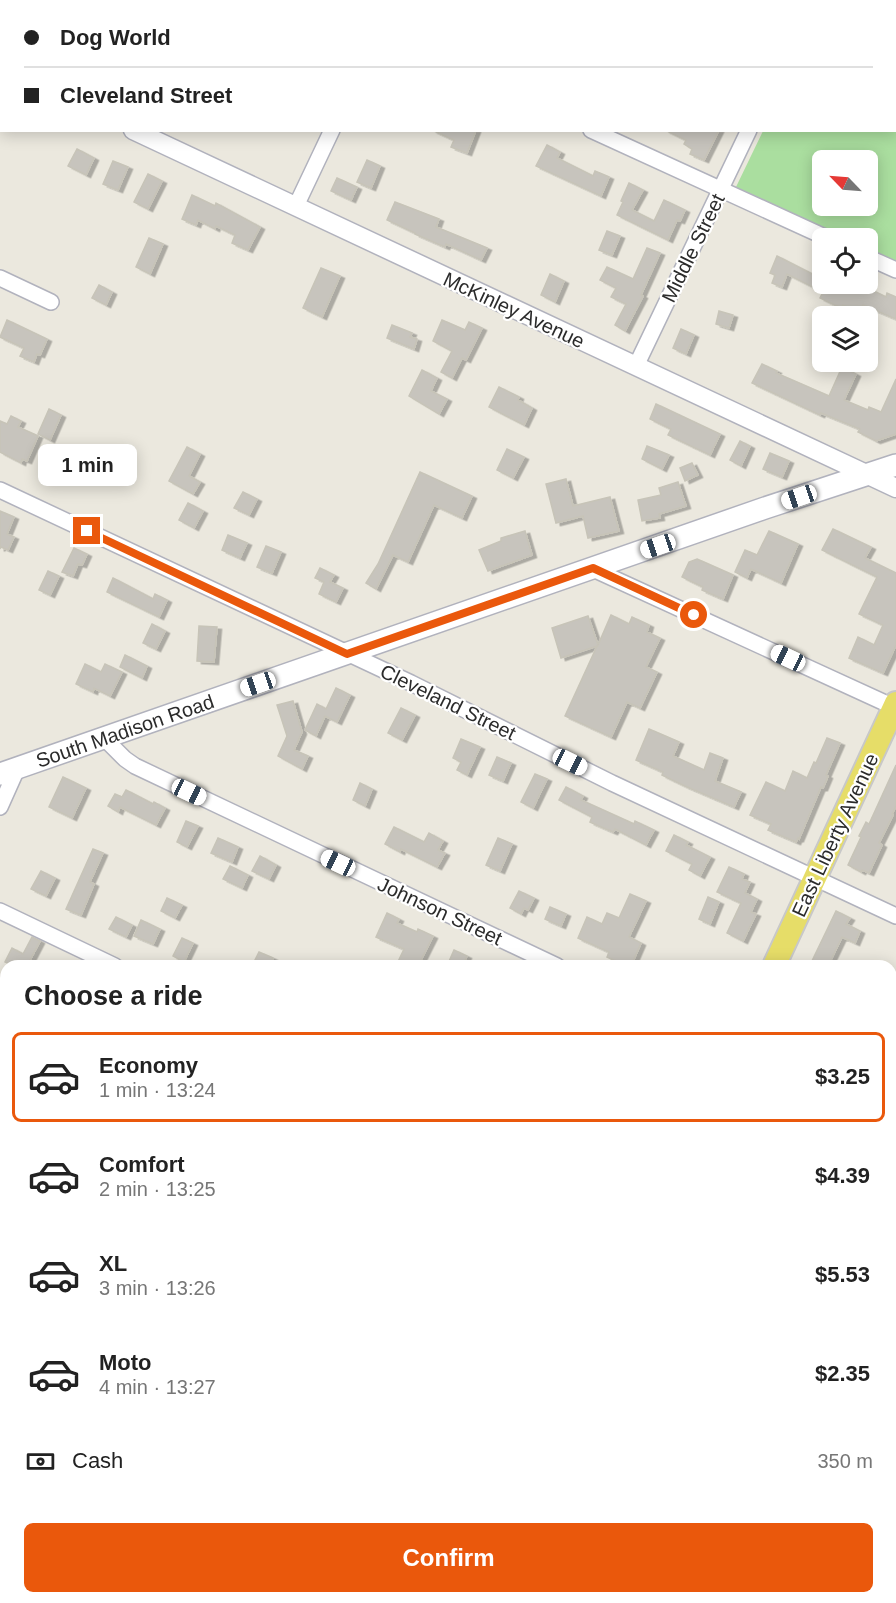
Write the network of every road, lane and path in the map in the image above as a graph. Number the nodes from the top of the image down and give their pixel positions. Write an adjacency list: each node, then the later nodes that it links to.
1 (137, 132): 6 (street, McKinley Avenue)
2 (331, 132): 6 (street)
3 (595, 132): 5 (street)
4 (749, 132): 5 (street, Middle Street)
5 (721, 190): 7 (street); 12 (street, Middle Street)
6 (296, 206): 12 (street, McKinley Avenue)
7 (812, 231)
8 (878, 262): 9 (street)
9 (896, 270)
10 (0, 278): 11 (street)
11 (51, 302)
12 (636, 366): 14 (street, McKinley Avenue)
13 (896, 465): 14 (main road, South Madison Road)
14 (866, 474): 15 (street, McKinley Avenue); 17 (main road, South Madison Road)
15 (896, 488)
16 (0, 490): 18 (street, Cleveland Street)
17 (593, 568): 18 (main road, South Madison Road); 19 (street)
18 (347, 654): 20 (main road, South Madison Road); 23 (street, Cleveland Street)
19 (895, 706): 23 (main road, East Liberty Avenue)
20 (104, 738): 21 (main road, South Madison Road); 27 (street, Johnson Street)
21 (8, 772): 22 (street)
22 (0, 807)
23 (815, 879): 25 (street, Cleveland Street); 28 (main road, East Liberty Avenue)
24 (0, 911): 26 (street)
25 (896, 916)
26 (103, 960)
27 (544, 960)
28 (777, 960)

